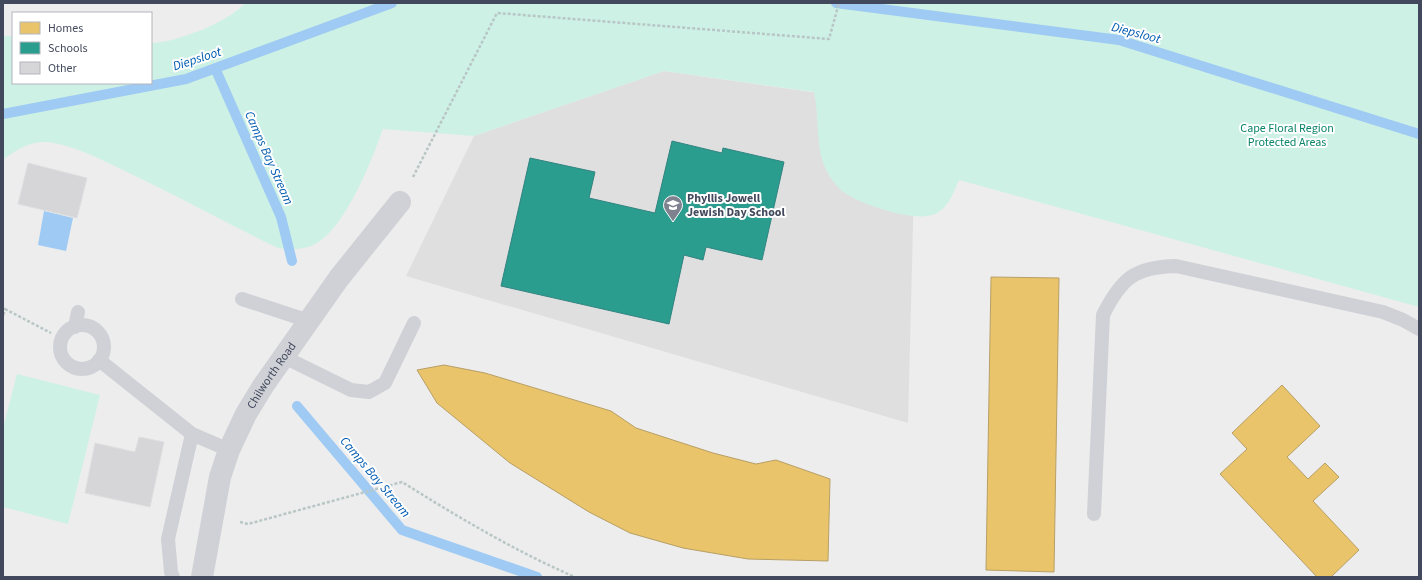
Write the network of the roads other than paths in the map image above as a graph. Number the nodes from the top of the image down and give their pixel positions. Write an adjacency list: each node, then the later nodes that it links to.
1 (400, 202): 4 (street, Chilworth Road)
2 (242, 299): 4 (lane)
3 (78, 312): 6 (lane)
4 (309, 321): 8 (street, Chilworth Road)
5 (414, 323): 8 (lane)
6 (75, 327): 9 (lane); 9 (lane)
7 (1419, 329): 12 (lane)
8 (284, 357): 11 (street, Chilworth Road)
9 (99, 360): 10 (lane)
10 (192, 434): 11 (lane); 13 (lane)
11 (229, 450): 14 (street, Chilworth Road)
12 (1094, 514)
13 (173, 577)
14 (202, 577)

